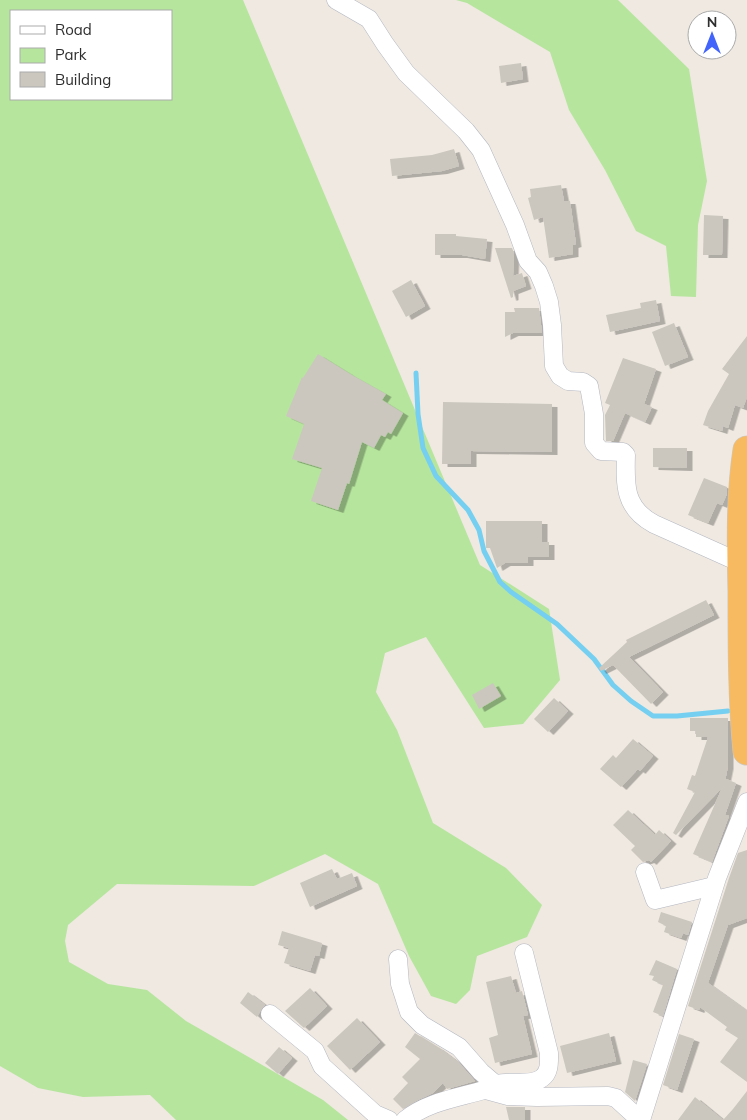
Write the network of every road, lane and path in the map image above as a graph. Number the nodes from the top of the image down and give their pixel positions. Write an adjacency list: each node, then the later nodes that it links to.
1 (336, 0): 3 (street)
2 (747, 450): 3 (highway)
3 (742, 563): 4 (highway)
4 (747, 751)
5 (747, 802): 7 (street)
6 (645, 872): 7 (street)
7 (714, 886): 14 (street)
8 (524, 954): 11 (street)
9 (398, 959): 11 (street)
10 (270, 1014): 12 (street)
11 (491, 1087): 13 (street); 14 (street)
12 (389, 1120)
13 (406, 1120)
14 (640, 1120)

